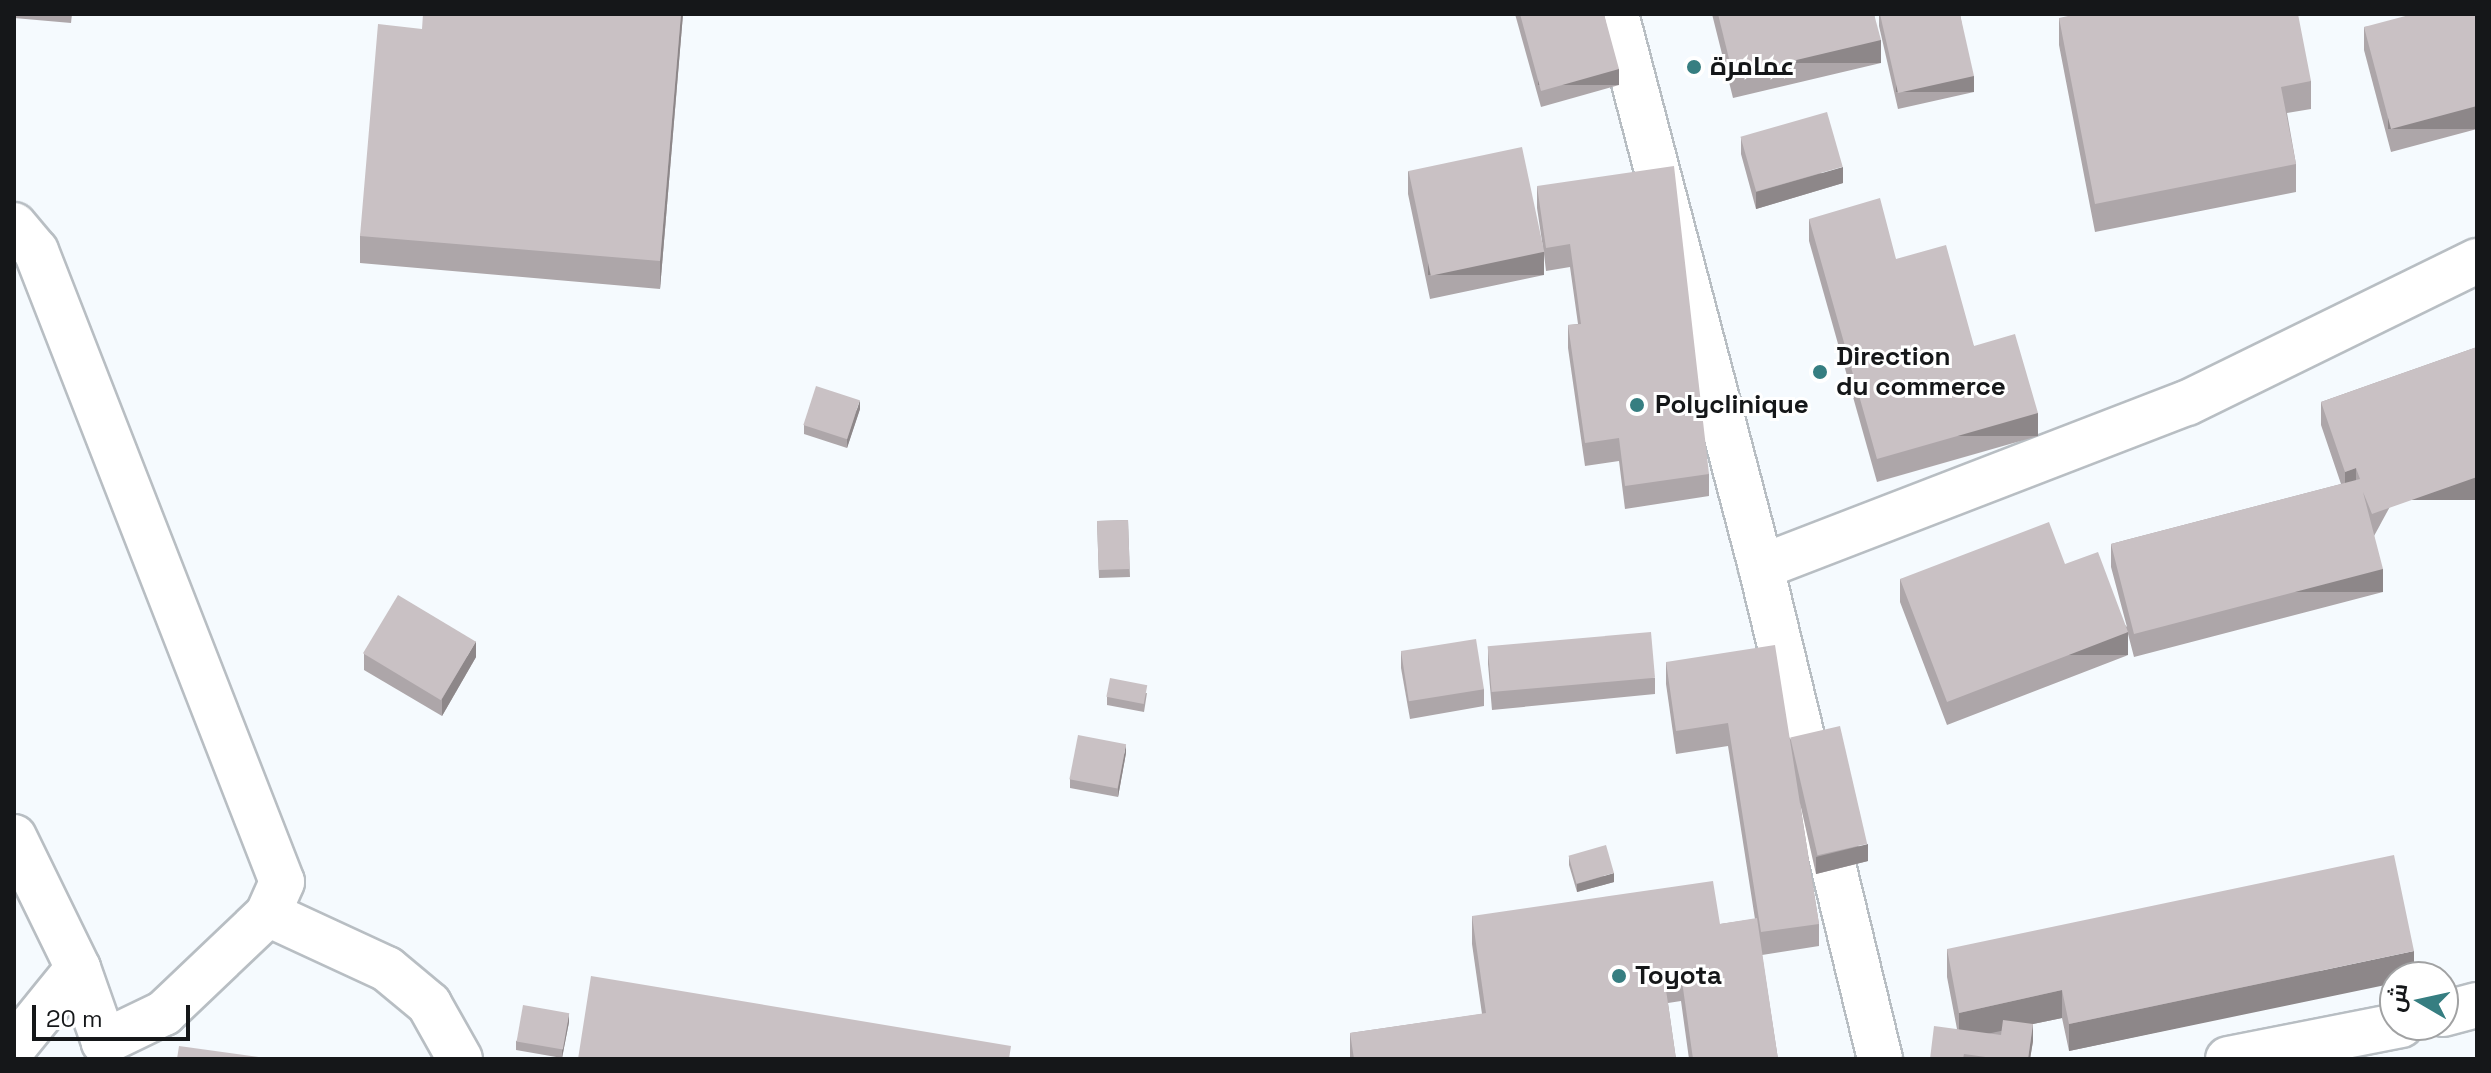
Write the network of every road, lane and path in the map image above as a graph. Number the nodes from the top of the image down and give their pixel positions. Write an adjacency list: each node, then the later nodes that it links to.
1 (1616, 14): 4 (street)
2 (14, 225): 6 (street)
3 (2477, 261): 4 (street)
4 (1761, 567): 11 (street)
5 (14, 837): 7 (street)
6 (268, 914): 7 (street); 10 (street)
7 (78, 968): 9 (street)
8 (2379, 1029): 12 (street)
9 (14, 1047)
10 (460, 1059)
11 (1880, 1059)
12 (2228, 1059)

